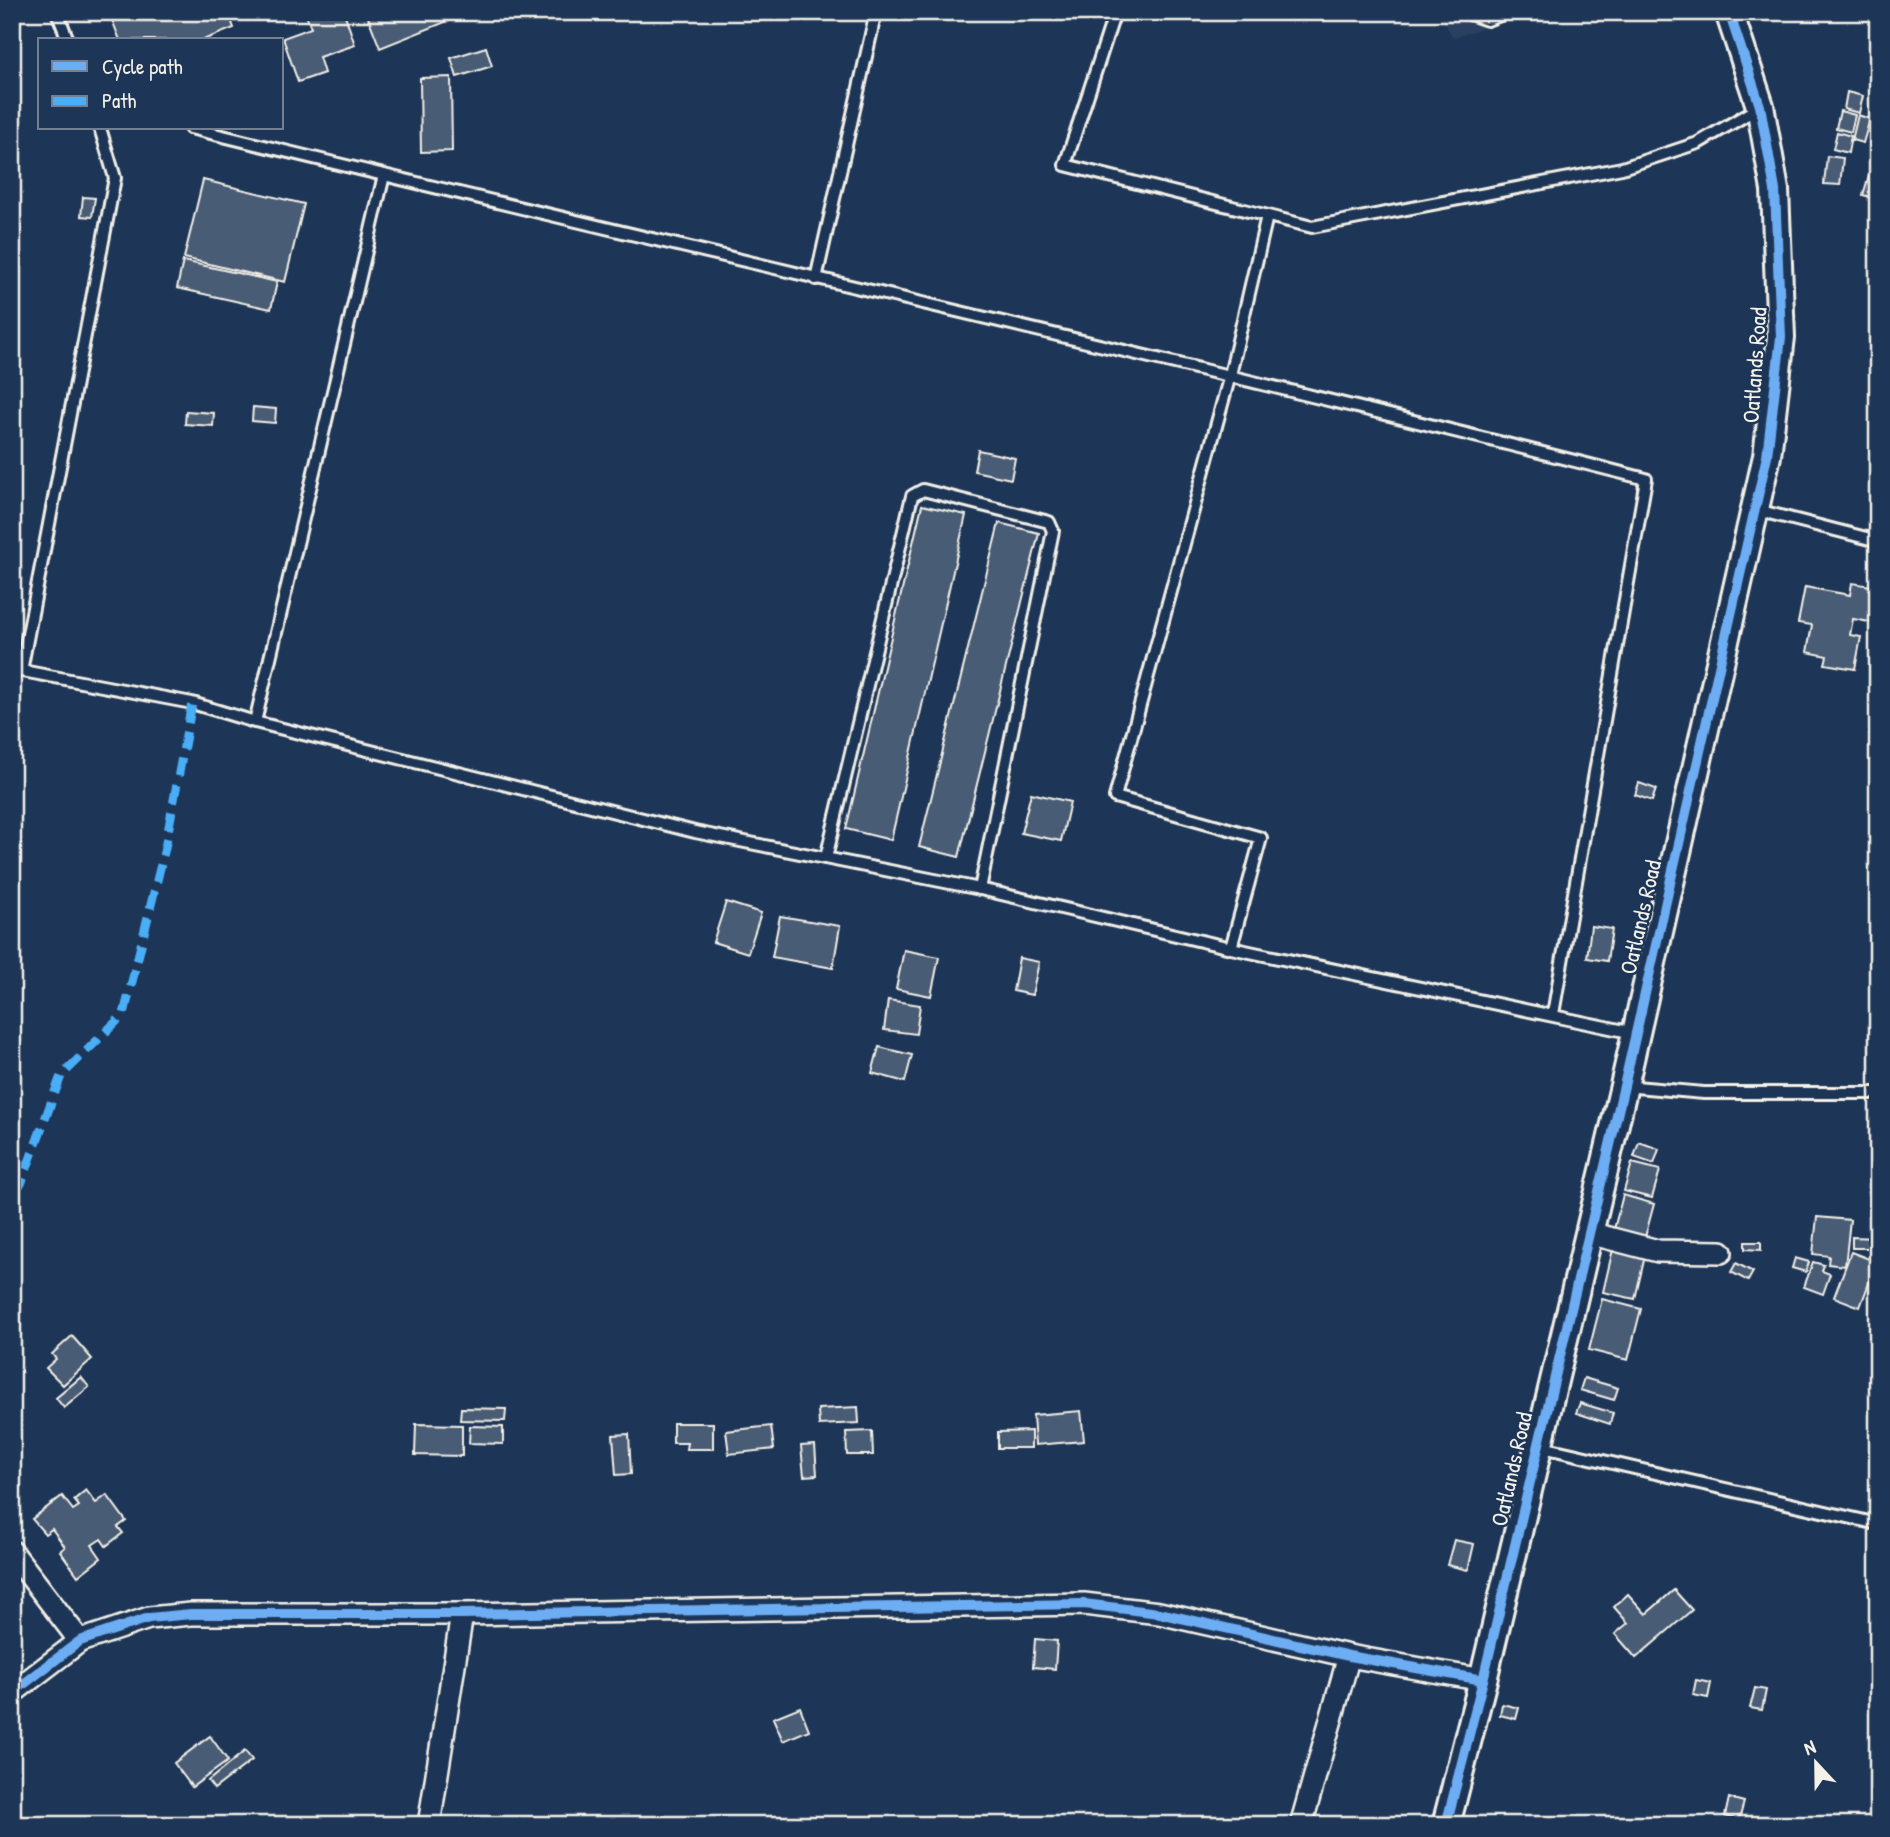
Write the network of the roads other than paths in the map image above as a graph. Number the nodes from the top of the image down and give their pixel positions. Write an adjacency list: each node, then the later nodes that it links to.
1 (57, 12): 7 (lane)
2 (876, 12): 13 (lane)
3 (1115, 12): 12 (lane)
4 (1464, 12): 5 (lane)
5 (1508, 12)
6 (1729, 12): 8 (street, Oatlands Road)
7 (67, 38)
8 (1760, 106): 12 (lane); 15 (street, Oatlands Road)
9 (101, 130): 17 (lane)
10 (198, 130): 11 (lane)
11 (384, 175): 13 (lane); 18 (lane)
12 (1267, 216): 14 (lane)
13 (816, 279): 14 (lane)
14 (1230, 375): 21 (lane); 22 (lane)
15 (1757, 510): 16 (lane); 23 (street, Oatlands Road)
16 (1878, 541)
17 (17, 670): 18 (lane)
18 (255, 722): 19 (lane)
19 (826, 858): 20 (lane); 20 (lane)
20 (979, 889): 21 (lane)
21 (1231, 948): 22 (lane)
22 (1553, 1014): 23 (lane)
23 (1636, 1033): 24 (street, Oatlands Road)
24 (1624, 1086): 25 (lane); 26 (street, Oatlands Road)
25 (1878, 1093)
26 (1589, 1233): 27 (street); 28 (street, Oatlands Road)
27 (1721, 1252)
28 (1538, 1446): 29 (lane); 34 (street, Oatlands Road)
29 (1878, 1524)
30 (12, 1552): 32 (street)
31 (462, 1615): 32 (street); 33 (street); 36 (street)
32 (80, 1641): 35 (street)
33 (1349, 1656): 34 (street); 37 (street)
34 (1483, 1680): 38 (street, Oatlands Road)
35 (12, 1693)
36 (429, 1825)
37 (1301, 1825)
38 (1446, 1825)

